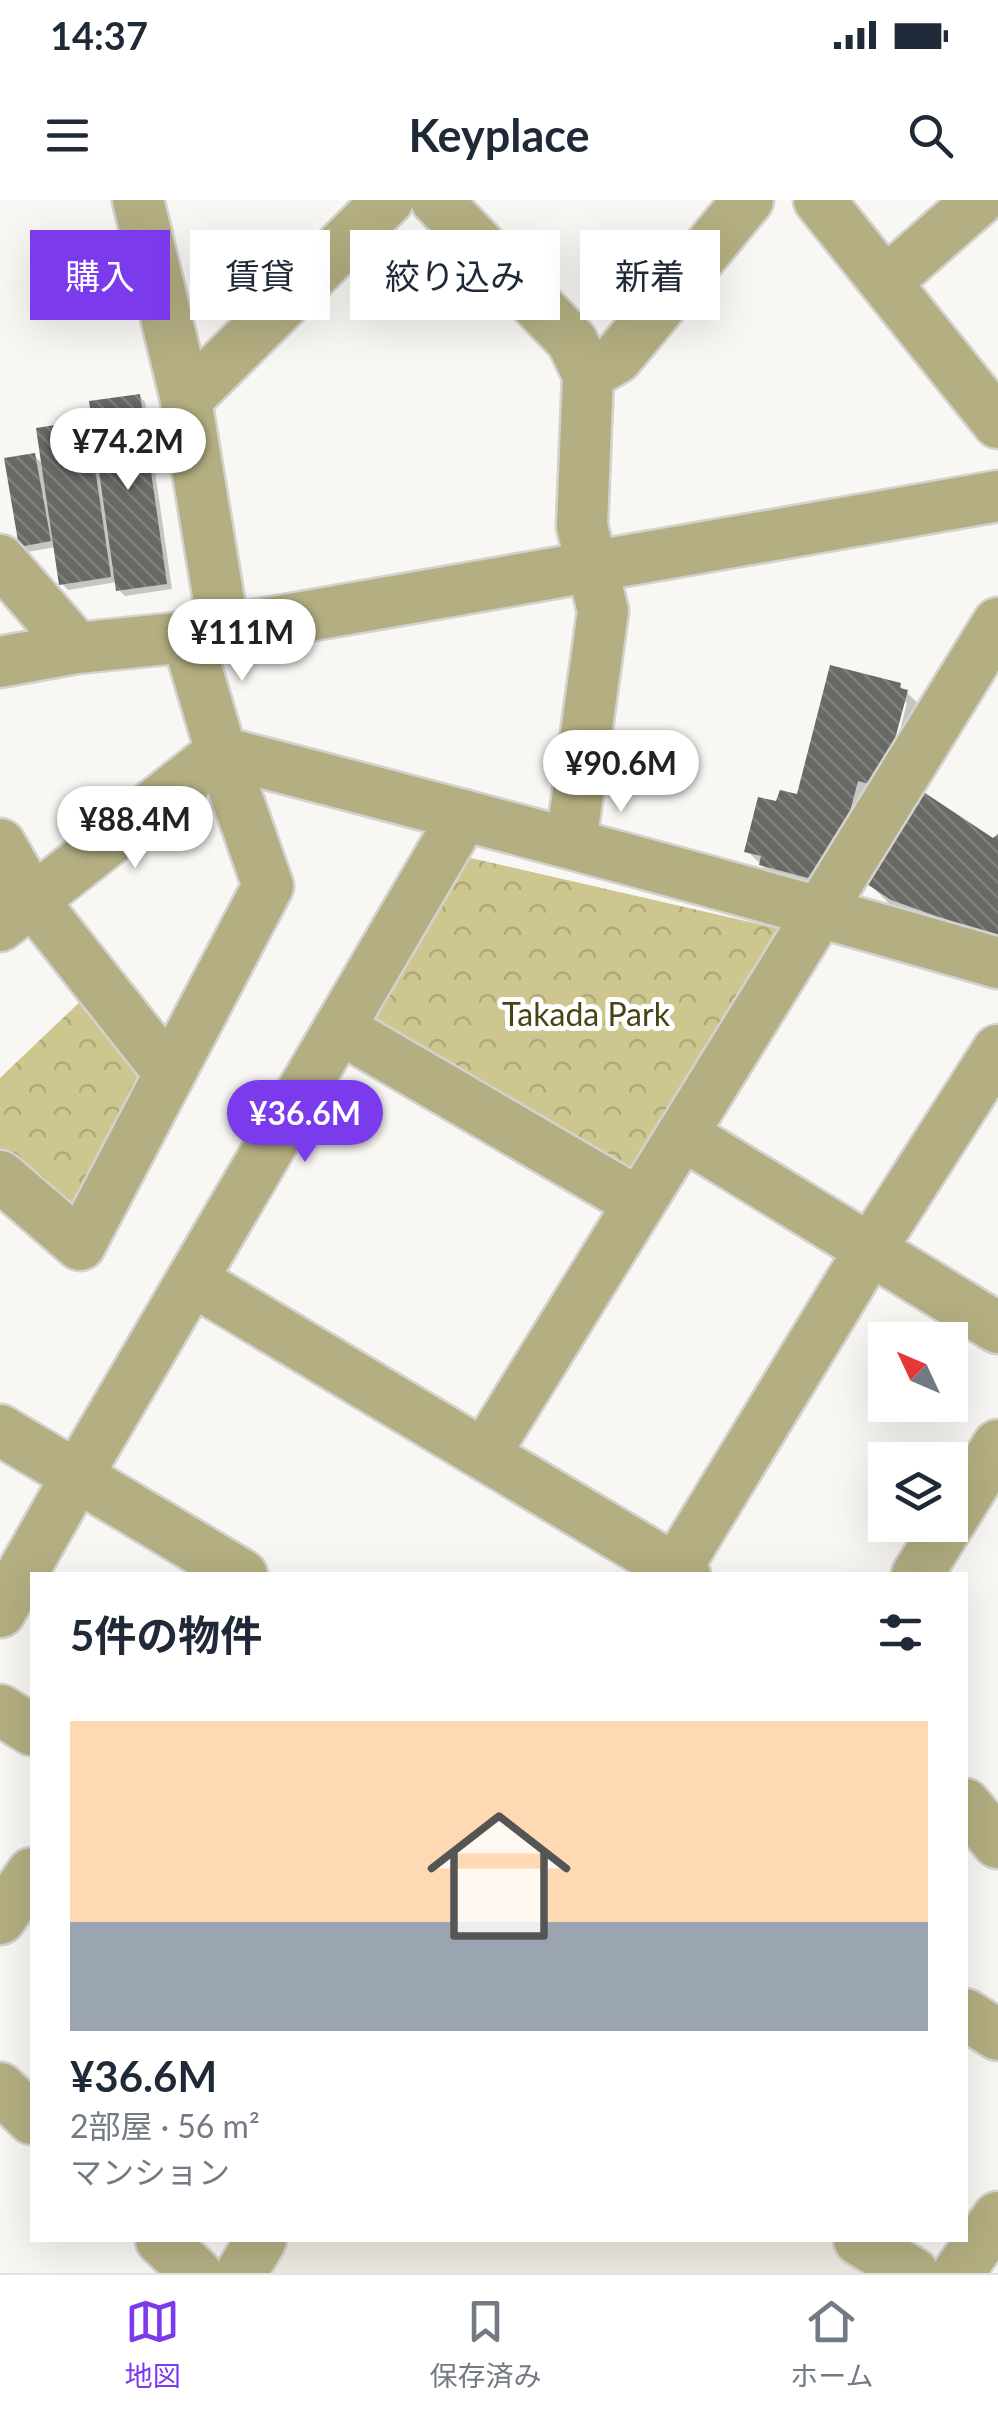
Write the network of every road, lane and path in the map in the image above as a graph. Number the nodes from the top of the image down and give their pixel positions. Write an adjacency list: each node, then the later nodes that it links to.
1 (138, 200): 9 (street)
2 (388, 200): 9 (street)
3 (436, 200): 8 (street)
4 (748, 200): 8 (street)
5 (819, 200): 7 (street)
6 (979, 200): 7 (street)
7 (886, 282): 10 (street)
8 (588, 375): 13 (street)
9 (186, 400): 15 (street)
10 (997, 421)
11 (998, 496): 13 (street)
12 (0, 560): 16 (street)
13 (593, 568): 15 (street); 20 (street)
14 (998, 623): 22 (street)
15 (206, 634): 16 (street); 18 (street)
16 (78, 648): 17 (street)
17 (0, 662)
18 (220, 752): 19 (street); 23 (street); 27 (street)
19 (464, 814): 20 (street); 25 (street)
20 (571, 843): 22 (street)
21 (0, 844): 23 (street)
22 (820, 911): 24 (street); 28 (street)
23 (16, 914): 27 (street)
24 (998, 963)
25 (339, 1028): 30 (street); 32 (street)
26 (998, 1050): 31 (street)
27 (169, 1072): 29 (street)
28 (682, 1134): 30 (street); 31 (street)
29 (0, 1176)
30 (640, 1203): 35 (street)
31 (870, 1250): 33 (street); 42 (street)
32 (192, 1280): 35 (street); 37 (street)
33 (998, 1328)
34 (0, 1430): 37 (street)
35 (484, 1455): 41 (street)
36 (991, 1472): 38 (street)
37 (77, 1476): 40 (street); 44 (street)
38 (968, 1500)
39 (938, 1542): 43 (street)
40 (237, 1572)
41 (676, 1572)
42 (679, 1572)
43 (919, 1572)
44 (0, 1612)
45 (0, 1710): 46 (street)
46 (30, 1729)
47 (968, 1807): 48 (street)
48 (998, 1842)
49 (30, 1876): 50 (street)
50 (0, 1919)
51 (968, 2016): 52 (street)
52 (998, 2034)
53 (0, 2088): 54 (street)
54 (30, 2117)
55 (998, 2217): 62 (street)
56 (162, 2242): 59 (street)
57 (260, 2242): 60 (street)
58 (862, 2242): 61 (street)
59 (196, 2273)
60 (241, 2273)
61 (913, 2273)
62 (958, 2273)

